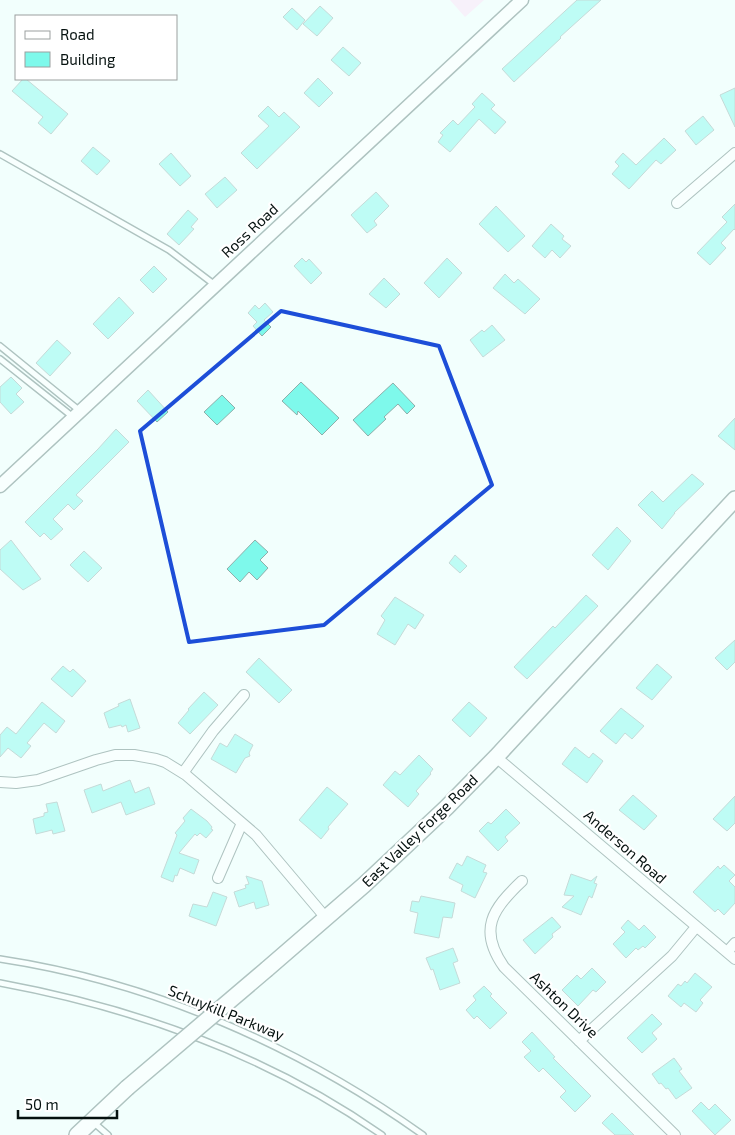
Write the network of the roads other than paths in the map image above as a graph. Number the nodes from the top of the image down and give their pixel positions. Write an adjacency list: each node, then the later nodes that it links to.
1 (522, 0): 5 (street, Ross Road)
2 (0, 154): 5 (lane)
3 (735, 154): 4 (street)
4 (677, 203)
5 (216, 285): 8 (street, Ross Road)
6 (0, 346): 8 (lane)
7 (0, 359): 8 (lane)
8 (77, 414): 9 (street, Ross Road)
9 (0, 486)
10 (734, 501): 12 (main road, East Valley Forge Road)
11 (244, 695): 13 (street)
12 (496, 756): 18 (main road, East Valley Forge Road); 19 (street, Anderson Road)
13 (182, 773): 14 (street); 15 (street)
14 (0, 782)
15 (242, 824): 16 (street); 18 (street)
16 (218, 878)
17 (522, 881): 24 (street, Ashton Drive)
18 (326, 918): 25 (main road, East Valley Forge Road, bridge)
19 (696, 927): 21 (street, Anderson Road); 24 (street)
20 (735, 944): 21 (street)
21 (731, 956)
22 (0, 958): 29 (lane, Schuykill Parkway)
23 (0, 983): 28 (lane)
24 (580, 1042): 30 (street, Ashton Drive)
25 (91, 1121): 26 (main road, East Valley Forge Road); 27 (lane)
26 (77, 1135)
27 (108, 1135)
28 (382, 1135)
29 (423, 1135)
30 (675, 1135)

